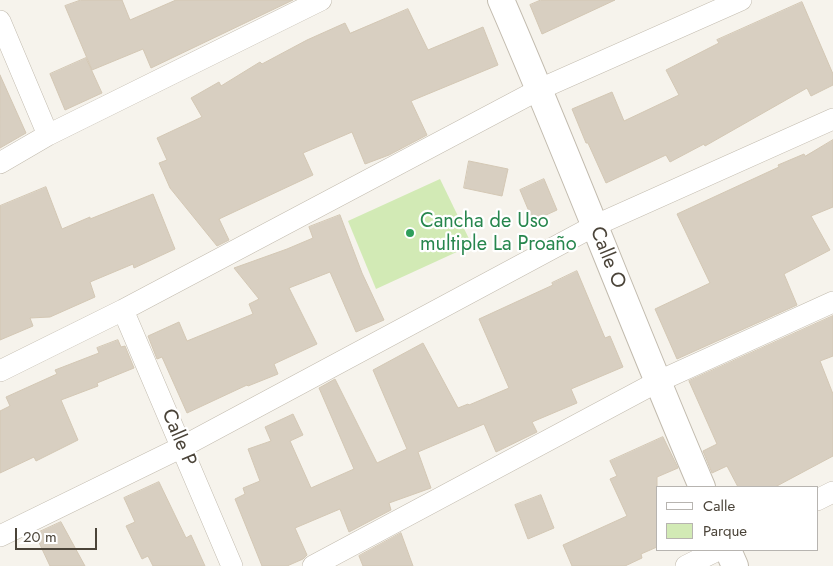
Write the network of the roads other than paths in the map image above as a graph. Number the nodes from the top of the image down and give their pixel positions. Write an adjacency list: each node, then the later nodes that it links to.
1 (321, 0): 7 (street)
2 (502, 0): 5 (street, Calle O)
3 (741, 0): 5 (street)
4 (0, 21): 7 (street)
5 (540, 89): 9 (street, Calle O); 11 (street)
6 (833, 119): 9 (street)
7 (48, 135): 8 (street)
8 (0, 163)
9 (594, 226): 13 (street, Calle O); 14 (street)
10 (833, 302): 13 (street)
11 (123, 310): 12 (street); 14 (street, Calle P)
12 (0, 371)
13 (657, 382): 15 (street, Calle O); 22 (street)
14 (182, 447): 18 (street); 21 (street, Calle P)
15 (702, 486)
16 (833, 492): 17 (street)
17 (818, 500)
18 (0, 536)
19 (716, 551): 23 (street)
20 (728, 551): 24 (street)
21 (232, 566)
22 (313, 566)
23 (686, 566)
24 (735, 566)

